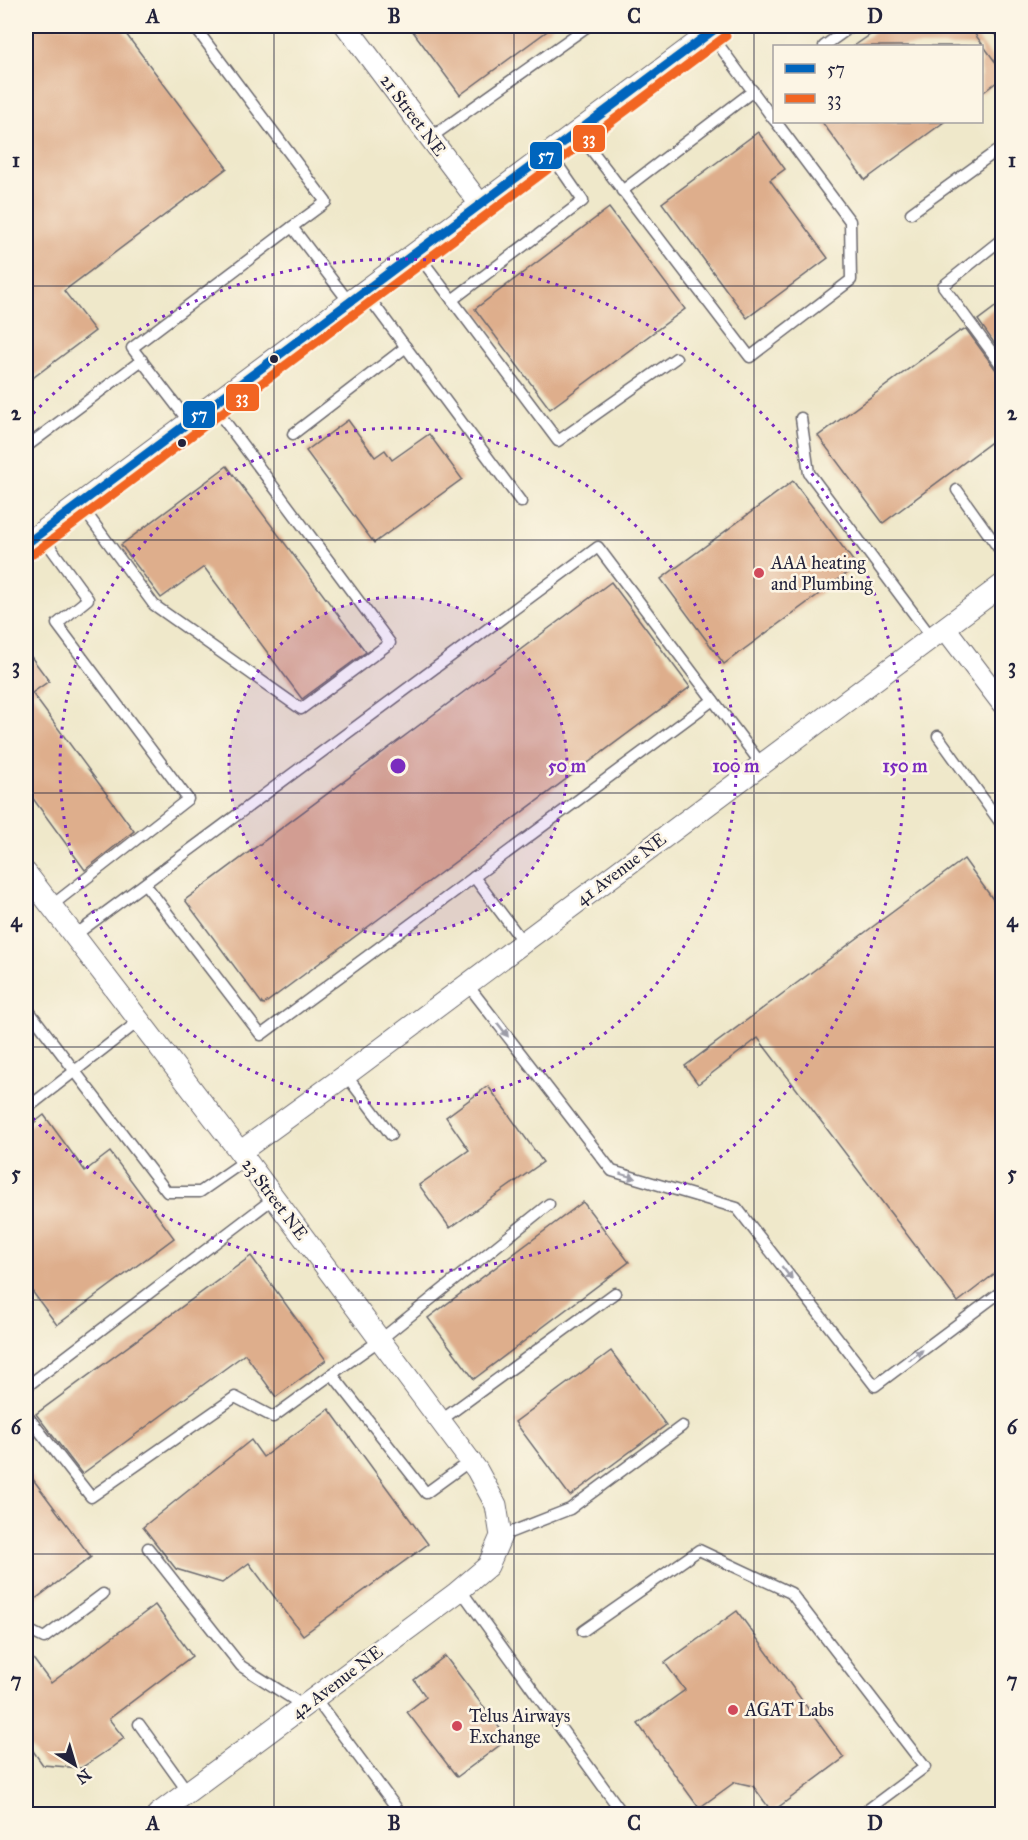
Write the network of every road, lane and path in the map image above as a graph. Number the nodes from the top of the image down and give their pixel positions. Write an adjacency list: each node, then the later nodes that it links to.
1 (194, 26): 19 (lane)
2 (588, 26): 13 (lane)
3 (852, 26): 8 (lane)
4 (997, 26): 7 (lane)
5 (349, 27): 13 (street, 21 Street NE)
6 (714, 29): 9 (lane); 12 (street)
7 (1002, 33)
8 (825, 45)
9 (753, 91): 10 (lane); 16 (lane)
10 (773, 118)
11 (776, 123): 16 (lane)
12 (577, 132): 15 (street); 16 (lane)
13 (430, 138): 17 (street, 21 Street NE)
14 (1002, 147): 18 (lane)
15 (549, 152): 17 (street); 23 (lane)
16 (622, 191)
17 (480, 204): 21 (street)
18 (911, 213)
19 (292, 227): 22 (lane); 26 (lane)
20 (1002, 239): 27 (lane)
21 (416, 252): 22 (street); 23 (lane)
22 (356, 296): 24 (lane); 28 (street)
23 (452, 300): 25 (lane)
24 (406, 347): 31 (lane); 34 (lane)
25 (676, 358)
26 (142, 360): 30 (lane); 32 (lane)
27 (1002, 366)
28 (212, 404): 30 (street); 35 (lane)
29 (801, 418): 39 (lane)
30 (189, 422): 35 (street)
31 (293, 434)
32 (26, 447)
33 (957, 489): 37 (lane)
34 (521, 502)
35 (79, 503): 36 (street)
36 (33, 538): 48 (lane)
37 (1002, 553)
38 (1002, 585): 39 (street, 41 Avenue NE)
39 (939, 633): 41 (street); 43 (street, 41 Avenue NE)
40 (713, 700): 43 (lane); 46 (lane); 47 (lane)
41 (1002, 704)
42 (938, 736): 44 (lane)
43 (762, 765): 50 (street, 41 Avenue NE)
44 (1002, 825)
45 (26, 873): 48 (street, 23 Street NE)
46 (474, 877): 47 (lane); 50 (lane)
47 (145, 884): 49 (lane)
48 (51, 906): 49 (street, 23 Street NE)
49 (74, 936): 53 (street, 23 Street NE)
50 (523, 942): 51 (street, 41 Avenue NE)
51 (466, 984): 55 (street, 41 Avenue NE); 61 (lane, one-way to 61)
52 (26, 1007): 54 (lane)
53 (139, 1021): 54 (lane); 58 (street, 23 Street NE)
54 (75, 1071): 56 (lane); 58 (lane)
55 (346, 1075): 57 (lane); 58 (street, 41 Avenue NE)
56 (26, 1109)
57 (391, 1136)
58 (243, 1156): 59 (street, 23 Street NE)
59 (274, 1198): 63 (street, 23 Street NE); 65 (lane)
60 (549, 1204): 63 (lane)
61 (1002, 1291)
62 (615, 1293): 67 (lane)
63 (380, 1340): 64 (lane); 67 (street, 23 Street NE)
64 (333, 1374): 66 (lane); 69 (lane)
65 (26, 1387)
66 (26, 1414)
67 (440, 1421): 69 (street, 23 Street NE)
68 (682, 1426): 70 (lane)
69 (470, 1461): 70 (street, 23 Street NE)
70 (501, 1536): 72 (street, 42 Avenue NE)
71 (148, 1548): 76 (lane)
72 (460, 1589): 76 (street, 42 Avenue NE); 81 (lane)
73 (103, 1594): 74 (lane)
74 (26, 1629)
75 (583, 1631): 82 (lane)
76 (309, 1702): 78 (street, 42 Avenue NE); 80 (lane)
77 (139, 1724): 78 (lane)
78 (188, 1792): 79 (street, 42 Avenue NE)
79 (158, 1815)
80 (401, 1815)
81 (623, 1815)
82 (862, 1815)

